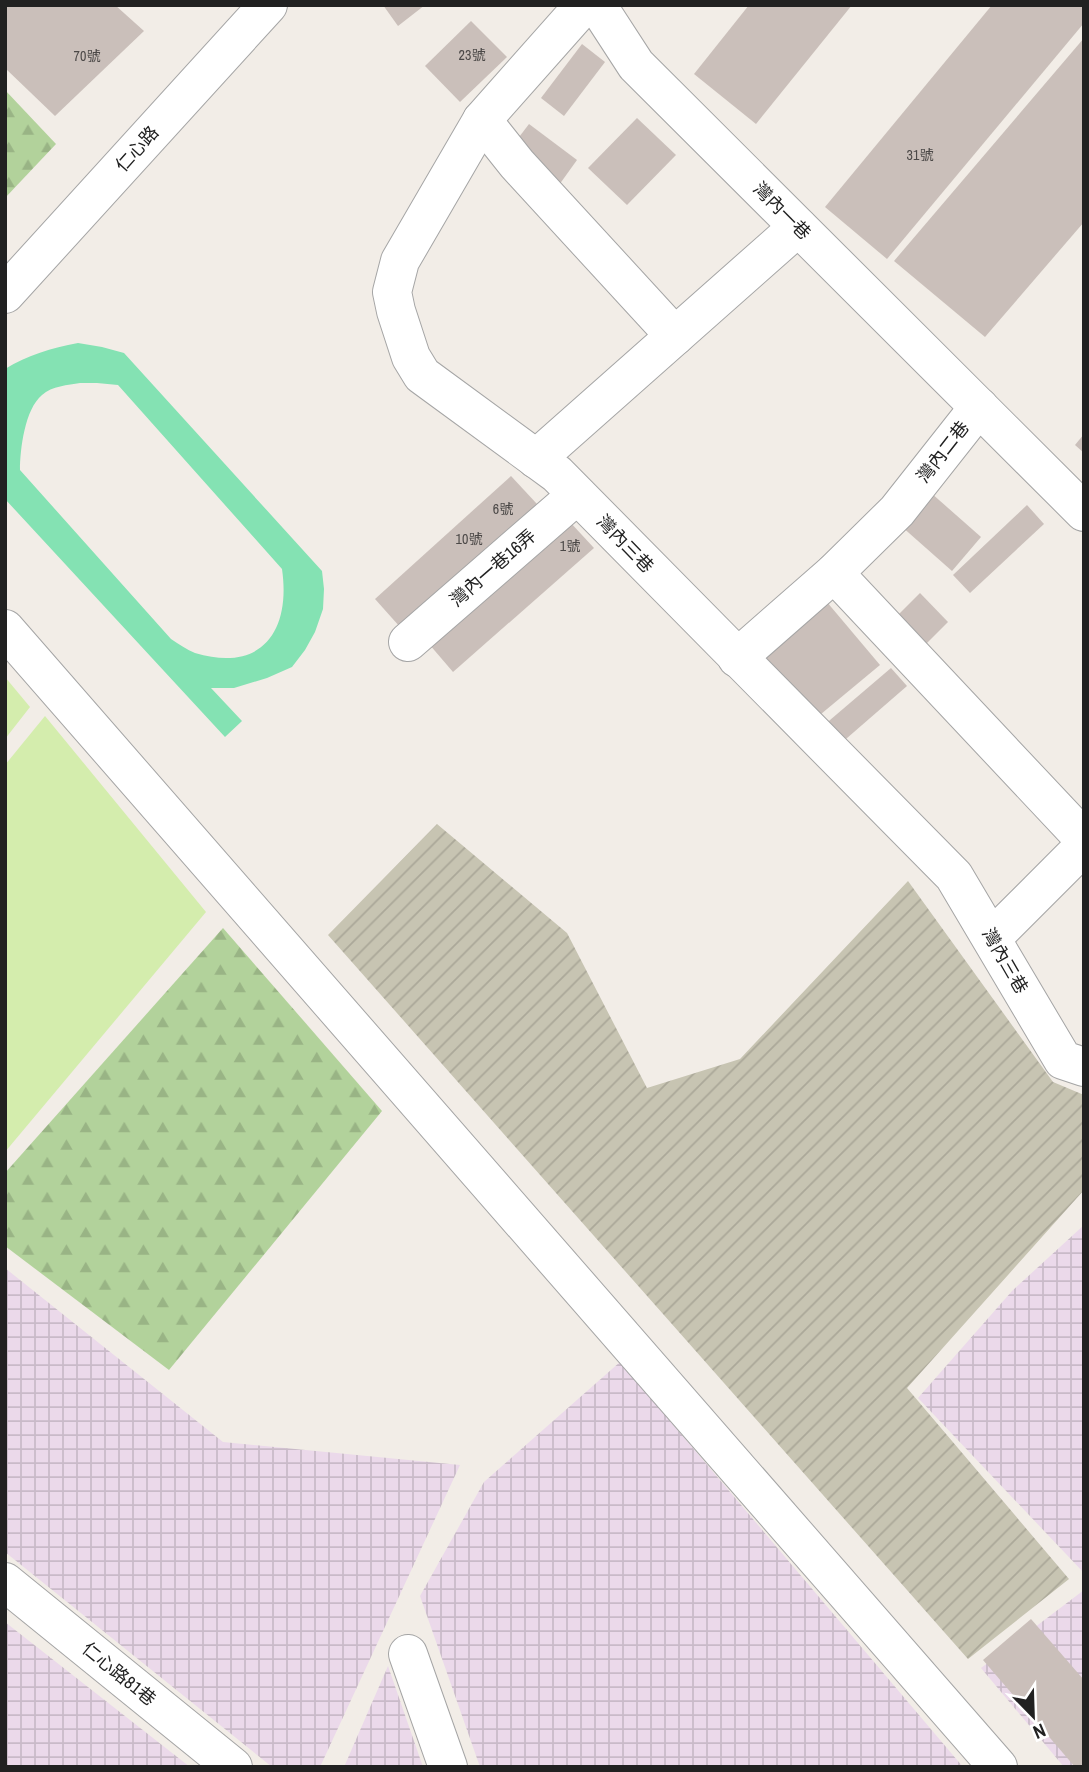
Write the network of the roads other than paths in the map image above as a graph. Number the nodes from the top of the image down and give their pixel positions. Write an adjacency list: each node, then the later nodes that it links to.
1 (268, 5): 6 (street, 仁心路)
2 (584, 5): 4 (street, 灣內三巷)
3 (597, 5): 5 (street, 灣內一巷)
4 (482, 120): 7 (street); 9 (street, 灣內三巷)
5 (798, 227): 7 (street); 8 (street, 灣內一巷)
6 (5, 294)
7 (675, 336): 9 (street)
8 (979, 407): 11 (street, 灣內二巷); 12 (street, 灣內二巷)
9 (536, 459): 10 (street, 灣內三巷)
10 (578, 495): 14 (street, 灣內一巷16弄); 15 (street, 灣內三巷)
11 (1084, 512)
12 (834, 573): 15 (street, 灣內二巷); 16 (street)
13 (5, 629): 24 (street)
14 (408, 642)
15 (737, 658): 18 (street, 灣內三巷)
16 (1084, 839)
17 (1084, 846): 18 (street)
18 (992, 938): 19 (street, 灣內三巷)
19 (1084, 1067)
20 (5, 1582): 22 (street, 仁心路81巷)
21 (408, 1654): 23 (street)
22 (233, 1767)
23 (448, 1767)
24 (998, 1767)

